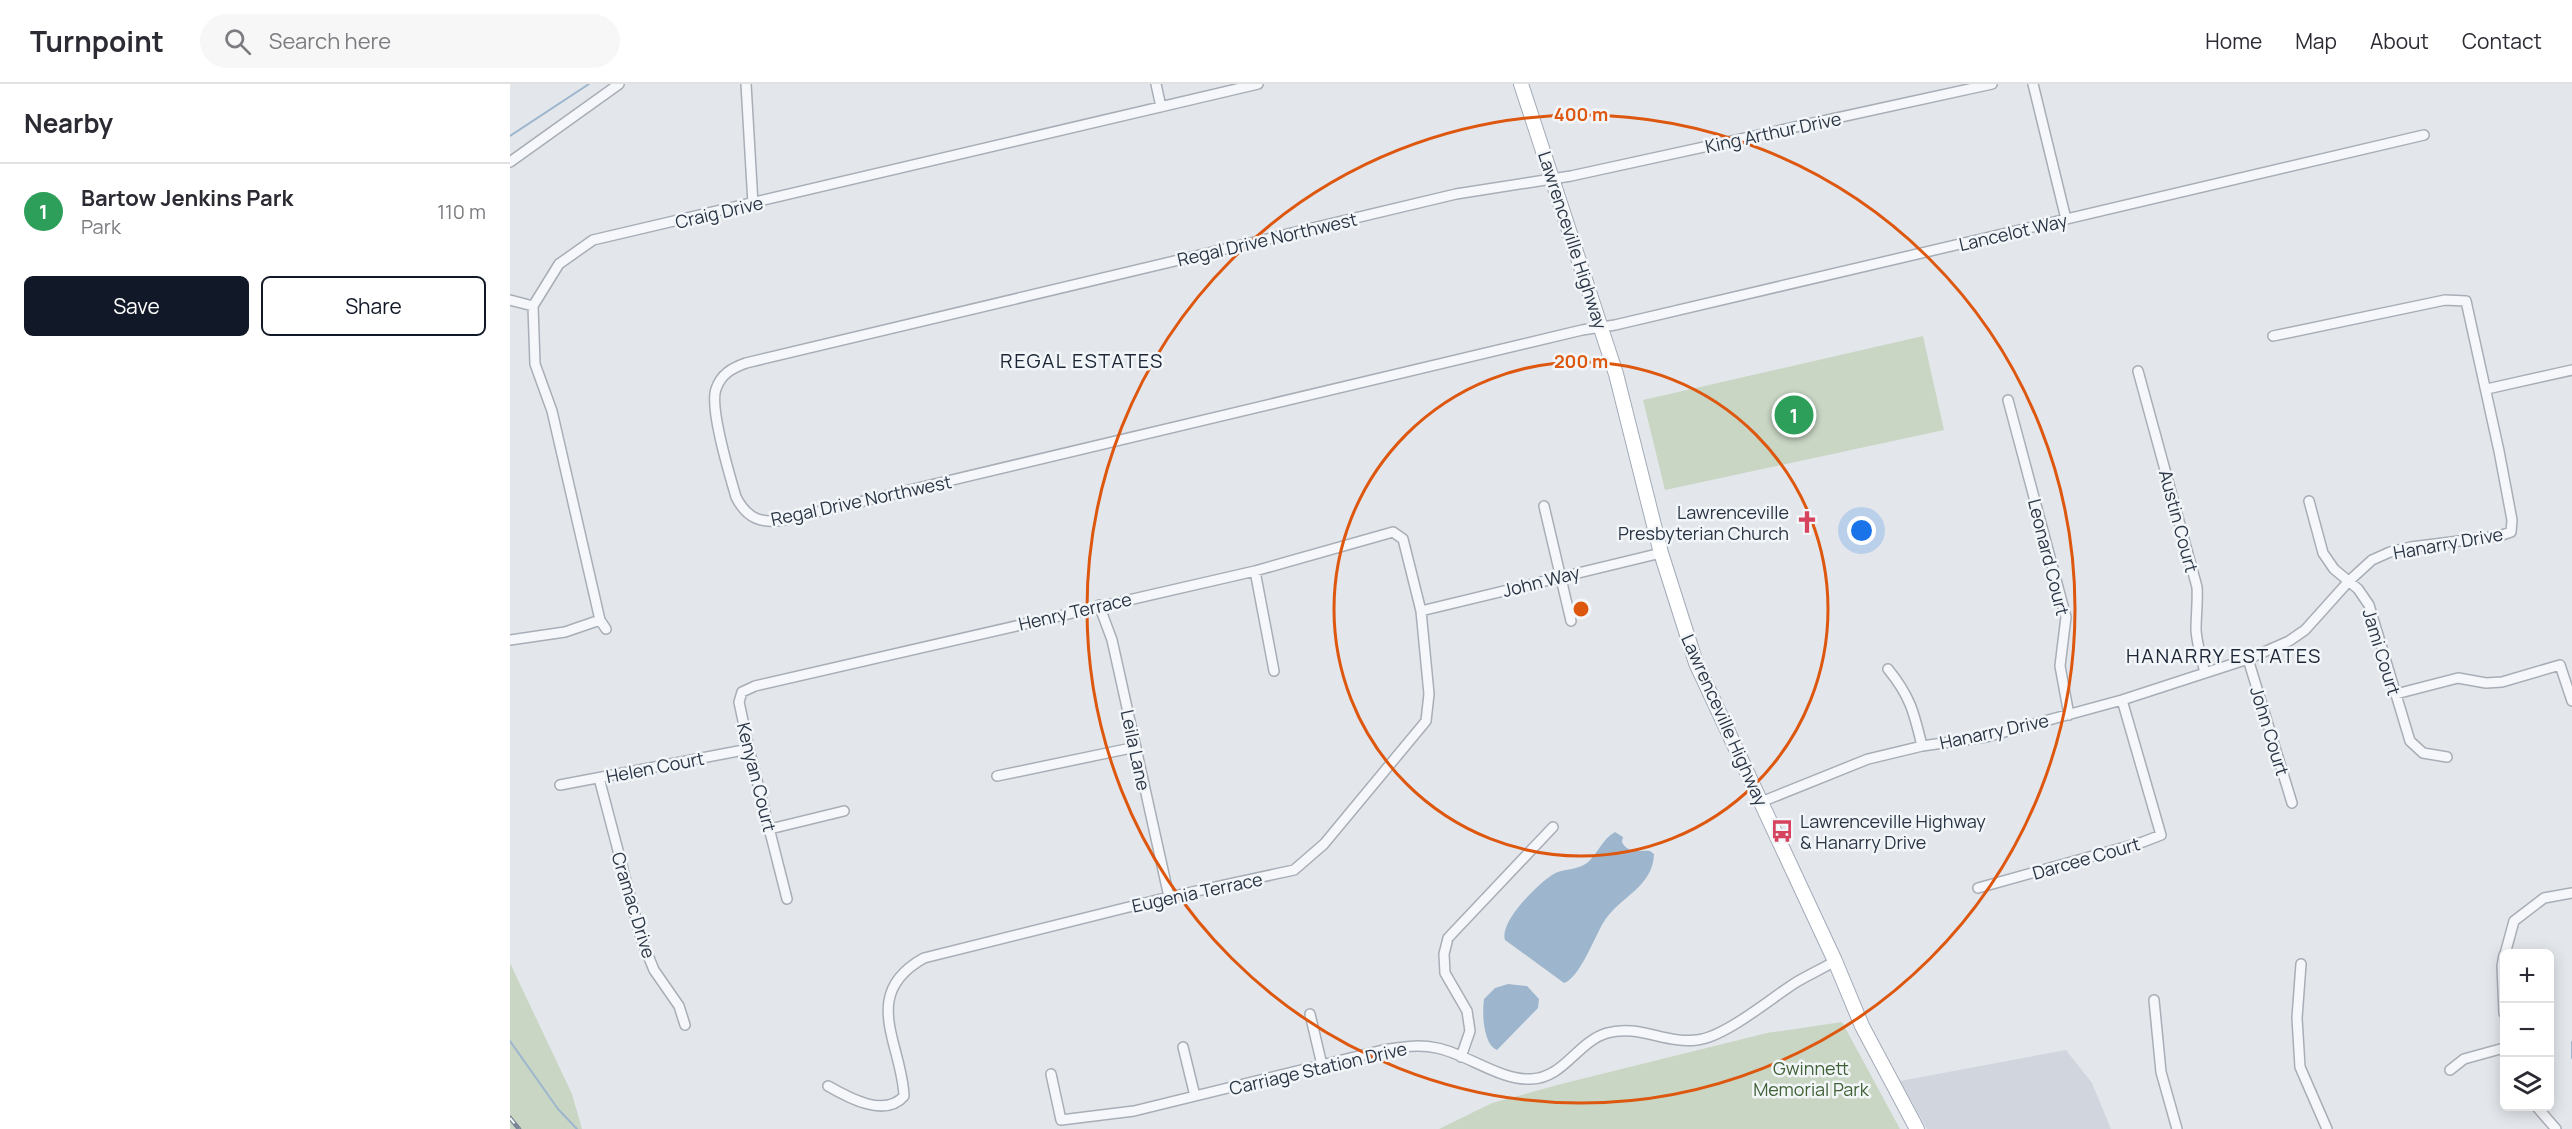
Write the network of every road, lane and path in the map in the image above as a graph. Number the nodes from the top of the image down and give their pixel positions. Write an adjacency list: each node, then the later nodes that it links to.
1 (619, 84): 10 (street)
2 (746, 84): 12 (street)
3 (1156, 84): 8 (street)
4 (1258, 84): 8 (street, Craig Drive)
5 (1521, 84): 11 (main road, Lawrenceville Highway)
6 (1992, 84): 11 (street, King Arthur Drive)
7 (2033, 84): 13 (street)
8 (1161, 107): 12 (street, Craig Drive)
9 (2424, 135): 13 (street, Lancelot Way)
10 (510, 162)
11 (1554, 179): 16 (main road, Lawrenceville Highway); 16 (street, Regal Drive Northwest)
12 (753, 204): 15 (street, Craig Drive)
13 (2066, 219): 16 (street, Lancelot Way)
14 (510, 300): 15 (street)
15 (533, 306): 31 (street)
16 (1602, 328): 25 (main road, Lawrenceville Highway)
17 (2273, 336): 20 (street, Hanarry Drive)
18 (2572, 370): 20 (street)
19 (2138, 371): 38 (street, Austin Court)
20 (2487, 389): 28 (street, Hanarry Drive)
21 (2008, 400): 43 (street, Leonard Court)
22 (2309, 501): 28 (street, Jami Court)
23 (1544, 506): 27 (street)
24 (1371, 538): 26 (street, Henry Terrace); 30 (street, Eugenia Terrace)
25 (1661, 553): 27 (street, John Way); 51 (main road, Lawrenceville Highway)
26 (1255, 571): 29 (street, Henry Terrace); 37 (street)
27 (1559, 576): 30 (street, John Way); 32 (street)
28 (2349, 581): 35 (street, Hanarry Drive); 40 (street, Jami Court)
29 (1099, 605): 39 (street, Henry Terrace); 45 (street, Leila Lane)
30 (1421, 611): 58 (street, Eugenia Terrace)
31 (600, 620): 33 (street); 34 (street)
32 (1570, 621)
33 (606, 630)
34 (510, 640)
35 (2248, 659): 38 (street, Hanarry Drive); 52 (street, John Court)
36 (1888, 669): 44 (street)
37 (1274, 671)
38 (2205, 672): 41 (street, Hanarry Drive)
39 (778, 680): 46 (street, Kenyan Court)
40 (2396, 694): 42 (street); 47 (street, Jami Court)
41 (2122, 700): 43 (street, Hanarry Drive); 56 (street, Darcee Court)
42 (2572, 701)
43 (2069, 715): 44 (street, Hanarry Drive)
44 (1922, 746): 51 (street, Hanarry Drive)
45 (1136, 747): 48 (street); 58 (street, Leila Lane)
46 (749, 749): 49 (street, Helen Court); 55 (street, Kenyan Court)
47 (2447, 757)
48 (997, 776)
49 (599, 778): 50 (street, Helen Court); 65 (street, Cramac Drive)
50 (560, 785)
51 (1761, 802): 61 (main road, Lawrenceville Highway)
52 (2292, 803)
53 (844, 811): 55 (street)
54 (1553, 826): 68 (street)
55 (770, 829): 59 (street, Kenyan Court)
56 (1978, 888)
57 (2572, 893): 60 (street)
58 (1169, 897): 72 (street, Eugenia Terrace)
59 (786, 899)
60 (2506, 949)
61 (1835, 962): 68 (street, Carriage Station Drive); 76 (main road, Lawrenceville Highway)
62 (2301, 964): 77 (street)
63 (2154, 1000): 75 (street)
64 (1310, 1014): 69 (street)
65 (685, 1025)
66 (1183, 1047): 73 (street)
67 (2500, 1049): 70 (street)
68 (1461, 1057): 69 (street, Carriage Station Drive)
69 (1322, 1065): 73 (street, Carriage Station Drive)
70 (2450, 1070)
71 (1051, 1074): 73 (street, Carriage Station Drive)
72 (828, 1086)
73 (1195, 1096)
74 (2540, 1111): 78 (street)
75 (2173, 1128)
76 (1917, 1129)
77 (2327, 1129)
78 (2556, 1129)

